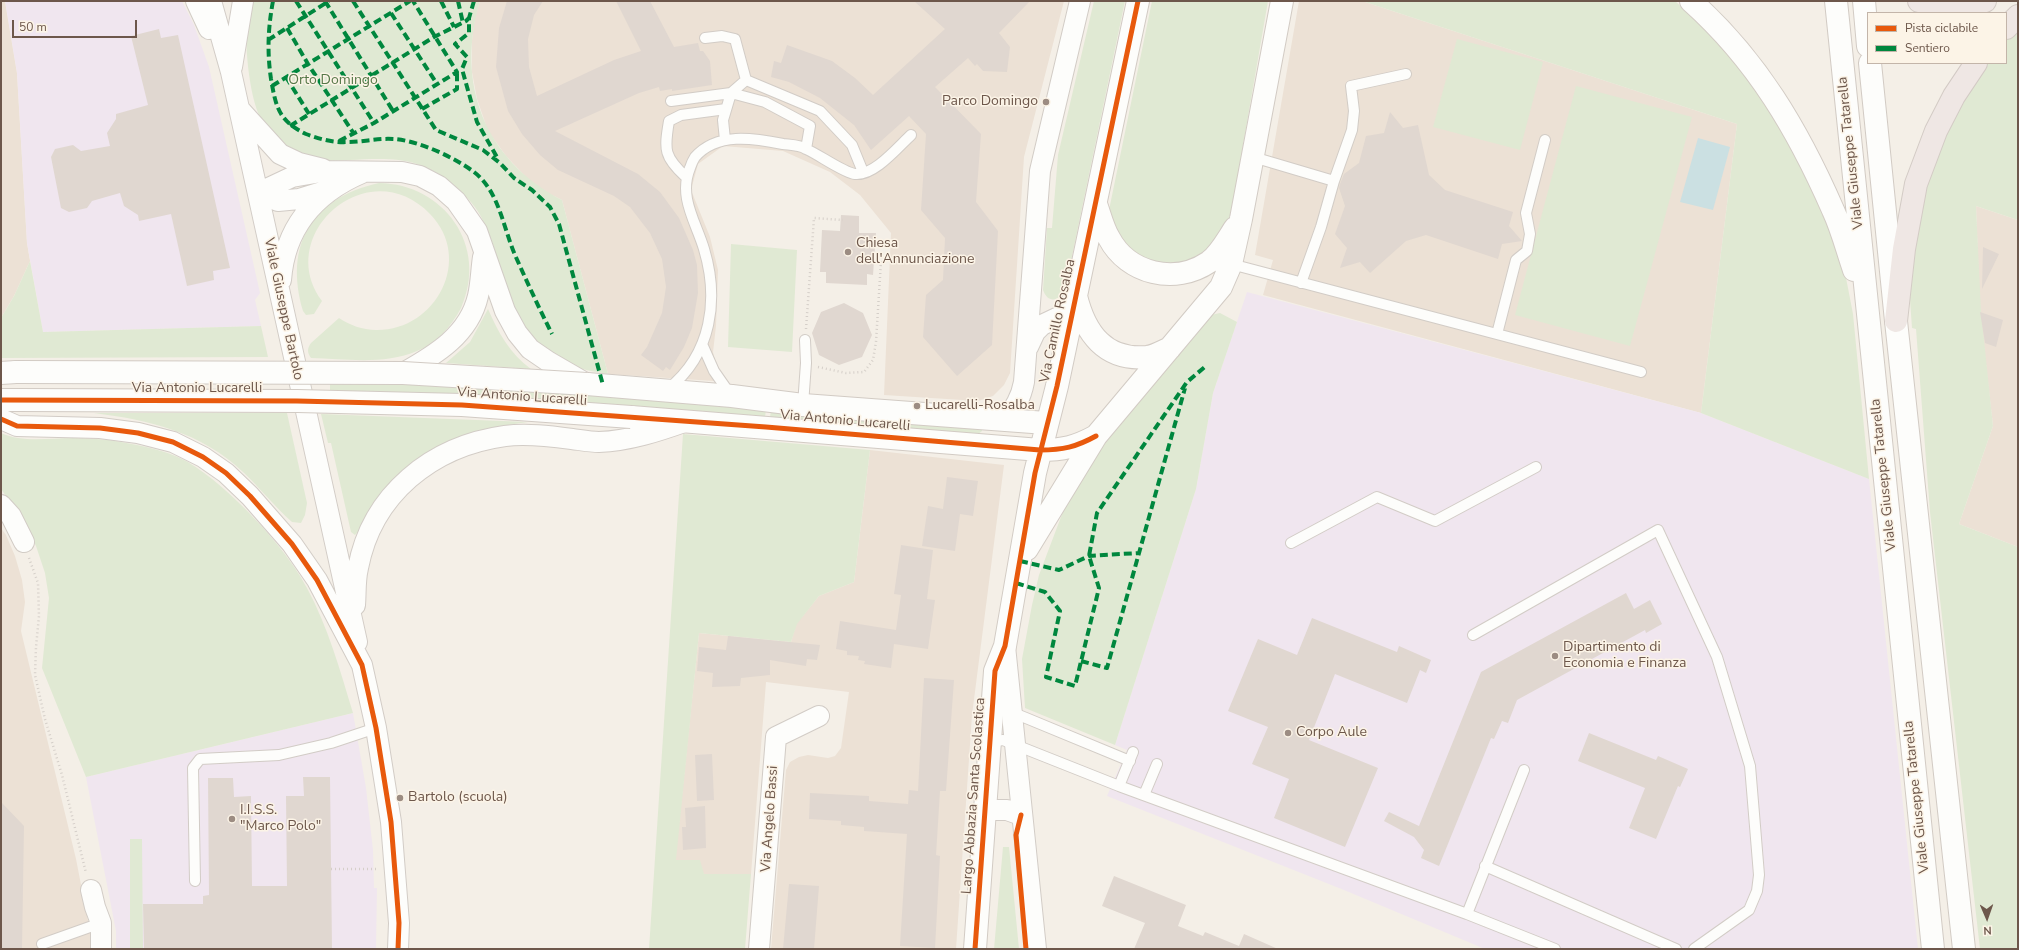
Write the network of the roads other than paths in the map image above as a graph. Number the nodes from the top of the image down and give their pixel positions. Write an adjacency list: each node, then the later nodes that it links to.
1 (196, 1): 19 (street)
2 (211, 1): 19 (street, Viale Giuseppe Bartolo)
3 (233, 1): 19 (street)
4 (243, 1): 19 (street)
5 (1080, 1): 49 (street)
6 (1138, 1): 36 (street, Via Camillo Rosalba)
7 (1282, 1): 30 (street)
8 (1691, 1): 43 (street)
9 (1836, 1): 43 (street, Viale Giuseppe Tatarella)
10 (1864, 1): 15 (street)
11 (1919, 1): 12 (highway)
12 (1985, 1)
13 (2018, 16): 14 (highway)
14 (2007, 27)
15 (1867, 35)
16 (705, 38): 21 (lane)
17 (1870, 64): 44 (street, Viale Giuseppe Tatarella)
18 (1975, 64): 44 (highway)
19 (230, 72): 24 (street, Viale Giuseppe Bartolo)
20 (1406, 74): 34 (lane)
21 (746, 80): 22 (lane); 31 (lane)
22 (731, 93): 23 (lane); 25 (lane); 29 (lane)
23 (671, 101)
24 (238, 108): 33 (street); 35 (street, Viale Giuseppe Bartolo)
25 (726, 109): 27 (lane); 32 (lane)
26 (911, 135): 31 (lane)
27 (725, 140): 29 (lane); 32 (lane)
28 (1545, 140): 45 (lane)
29 (806, 148): 31 (lane)
30 (1253, 157): 34 (lane); 37 (street)
31 (864, 172)
32 (686, 177): 47 (lane)
33 (329, 180): 35 (street); 38 (street); 42 (street)
34 (1334, 181): 40 (lane)
35 (258, 193): 42 (street, Viale Giuseppe Bartolo)
36 (1096, 204): 37 (street); 41 (street, Via Camillo Rosalba)
37 (1240, 219): 39 (street)
38 (484, 253): 52 (street); 53 (street)
39 (1231, 264): 40 (lane); 48 (street)
40 (1301, 284): 45 (lane)
41 (1076, 295): 48 (street); 49 (street); 61 (street, Via Camillo Rosalba)
42 (280, 296): 70 (street, Viale Giuseppe Bartolo)
43 (1866, 305): 100 (street, Viale Giuseppe Tatarella)
44 (1896, 321): 101 (street, Viale Giuseppe Tatarella)
45 (1497, 334): 51 (lane)
46 (805, 340): 57 (lane)
47 (702, 344): 54 (lane); 55 (lane)
48 (1170, 348): 62 (street)
49 (1026, 350): 59 (street)
50 (9, 372): 52 (street, Via Antonio Lucarelli, bridge)
51 (1641, 372)
52 (403, 373): 53 (street, Via Antonio Lucarelli, bridge)
53 (587, 384): 54 (street, Via Antonio Lucarelli)
54 (667, 390): 55 (street, Via Antonio Lucarelli)
55 (732, 396): 57 (street, Via Antonio Lucarelli)
56 (9, 400): 60 (street, Via Antonio Lucarelli, bridge)
57 (803, 405): 59 (street, Via Antonio Lucarelli)
58 (1, 418): 73 (street)
59 (997, 419): 61 (street, Via Antonio Lucarelli); 63 (street)
60 (688, 421): 63 (street, Via Antonio Lucarelli); 70 (street)
61 (1046, 423): 64 (street, Via Camillo Rosalba)
62 (1096, 436): 64 (street, Via Antonio Lucarelli); 69 (street)
63 (989, 445): 64 (street, Via Antonio Lucarelli)
64 (1040, 450): 69 (street, Via Camillo Rosalba)
65 (1536, 467): 68 (lane)
66 (1, 505): 67 (street)
67 (24, 542)
68 (1290, 543)
69 (1020, 561): 72 (street, Via Camillo Rosalba)
70 (354, 631): 73 (street, Viale Giuseppe Bartolo)
71 (1473, 635): 99 (lane)
72 (1005, 646): 74 (street, Largo Abbazia Santa Scolastica)
73 (362, 665): 76 (street)
74 (1002, 713): 77 (street, Largo Abbazia Santa Scolastica); 78 (street, Largo Abbazia Santa Scolastica); 81 (lane)
75 (819, 716): 94 (street, Via Angelo Bassi)
76 (376, 728): 86 (lane); 89 (street)
77 (990, 742): 78 (lane); 83 (street, Largo Abbazia Santa Scolastica)
78 (1015, 745): 81 (lane); 84 (street, Largo Abbazia Santa Scolastica)
79 (1157, 764): 82 (lane)
80 (1524, 770): 85 (lane)
81 (1119, 786): 82 (lane)
82 (1144, 795): 88 (lane)
83 (985, 810): 84 (street); 95 (street, Largo Abbazia Santa Scolastica)
84 (1021, 815): 96 (street, Largo Abbazia Santa Scolastica)
85 (1485, 866): 88 (lane); 98 (lane)
86 (195, 881)
87 (92, 907): 90 (lane); 91 (street)
88 (1467, 914): 97 (lane)
89 (399, 923): 92 (street); 93 (street)
90 (42, 944)
91 (101, 949)
92 (398, 949)
93 (409, 949)
94 (759, 949)
95 (974, 949)
96 (1036, 949)
97 (1555, 949)
98 (1676, 949)
99 (1694, 949)
100 (1933, 949)
101 (1964, 949)

